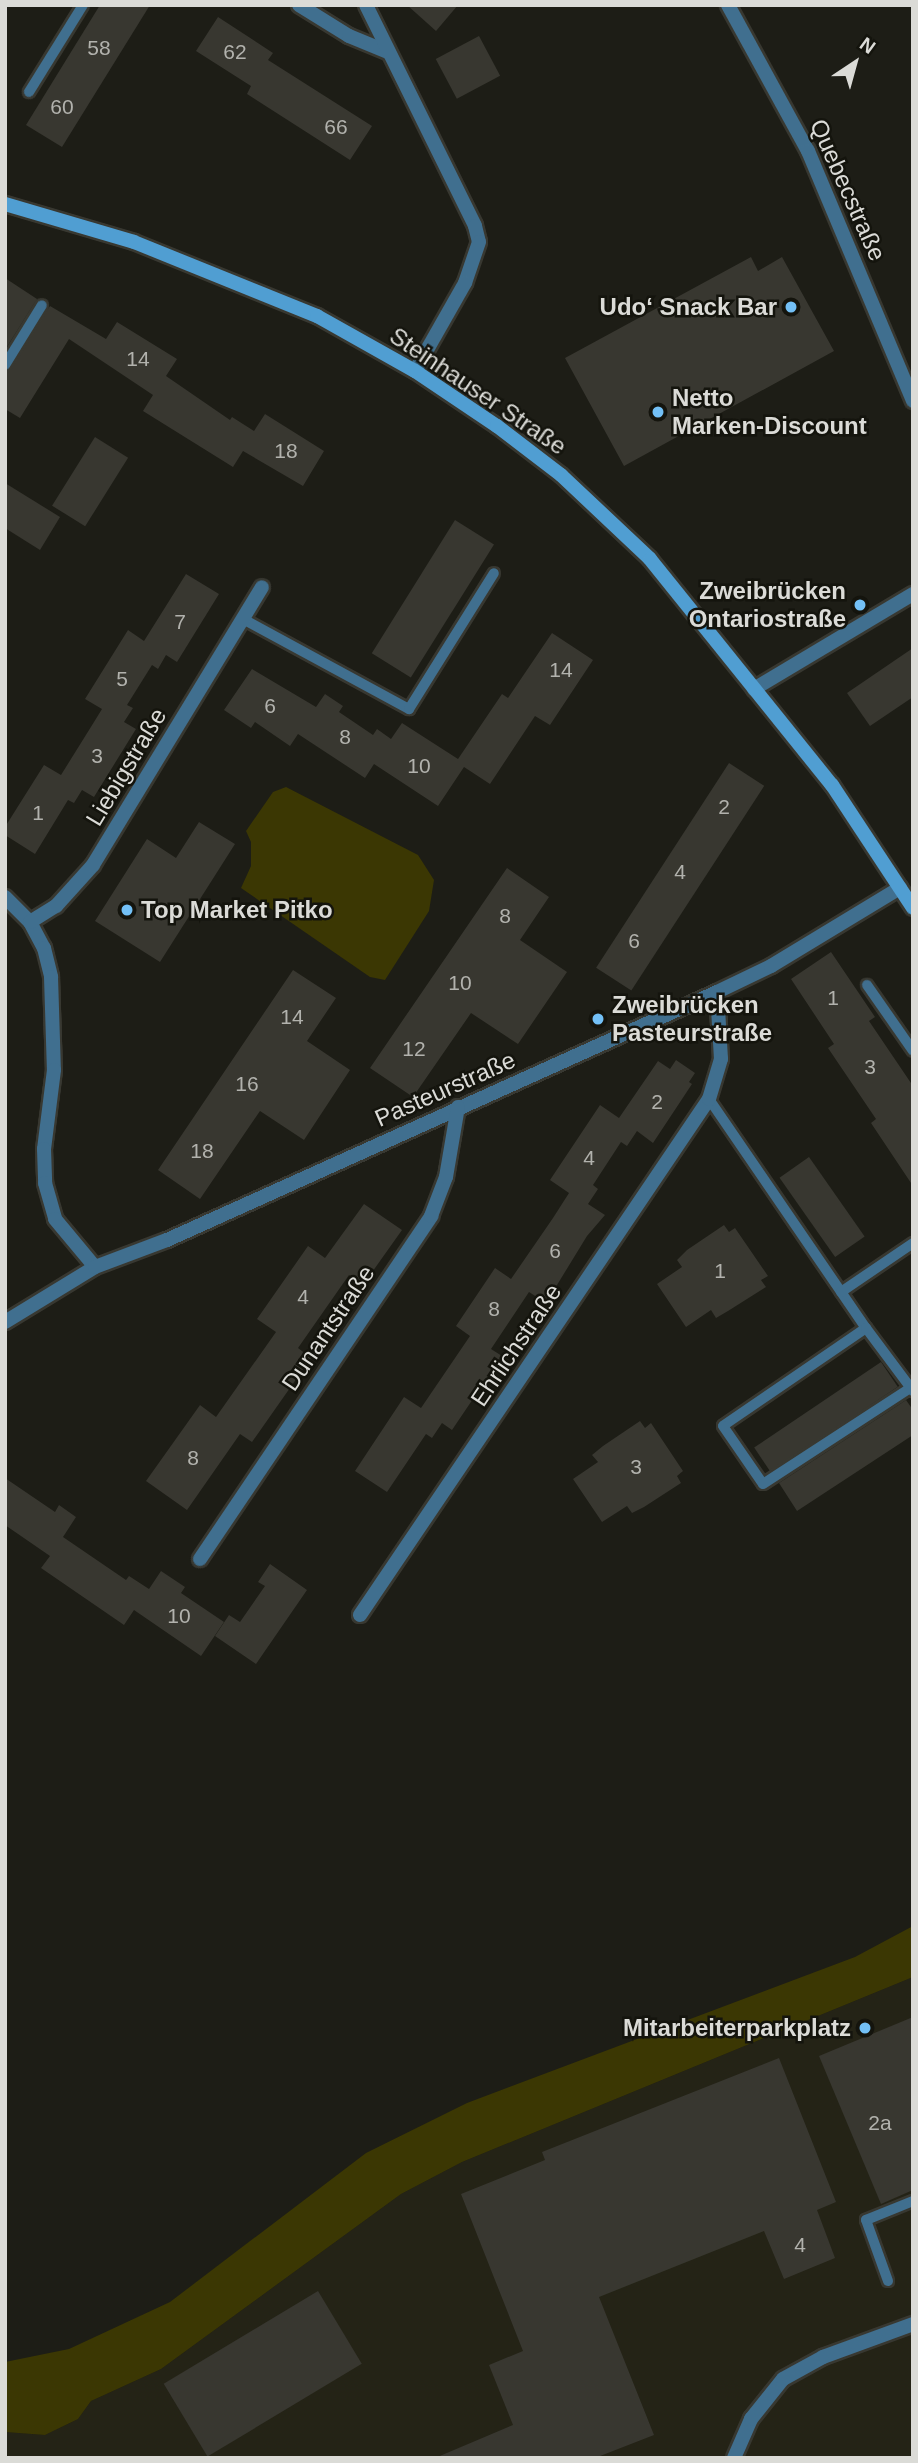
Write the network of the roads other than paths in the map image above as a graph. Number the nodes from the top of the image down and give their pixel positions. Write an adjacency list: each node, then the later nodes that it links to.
1 (83, 5): 6 (lane)
2 (299, 5): 5 (street)
3 (366, 5): 5 (street)
4 (728, 5): 11 (street, Quebecstraße)
5 (388, 52): 10 (street)
6 (29, 92)
7 (5, 204): 10 (main road, Steinhauser Straße)
8 (42, 305): 9 (lane)
9 (5, 365)
10 (415, 371): 16 (main road, Steinhauser Straße)
11 (913, 401)
12 (494, 573): 15 (lane)
13 (262, 587): 15 (street, Liebigstraße)
14 (913, 594): 16 (street)
15 (243, 619): 20 (street, Liebigstraße)
16 (754, 689): 17 (main road, Steinhauser Straße)
17 (900, 888): 19 (main road, Steinhauser Straße); 22 (street, Pasteurstraße)
18 (5, 897): 20 (street)
19 (913, 908)
20 (30, 922): 27 (street)
21 (867, 985): 23 (lane)
22 (717, 992): 24 (street, Ehrlichstraße); 25 (street, Pasteurstraße)
23 (913, 1051)
24 (709, 1099): 28 (lane); 33 (street, Ehrlichstraße)
25 (458, 1107): 27 (street, Pasteurstraße); 32 (street, Dunantstraße)
26 (913, 1244): 28 (lane)
27 (95, 1267): 29 (street, Pasteurstraße)
28 (841, 1292): 30 (lane)
29 (5, 1322)
30 (866, 1328): 31 (lane); 31 (lane)
31 (911, 1390)
32 (200, 1559)
33 (360, 1615)
34 (913, 2201): 35 (lane)
35 (888, 2281)
36 (913, 2324): 37 (street)
37 (734, 2458)

